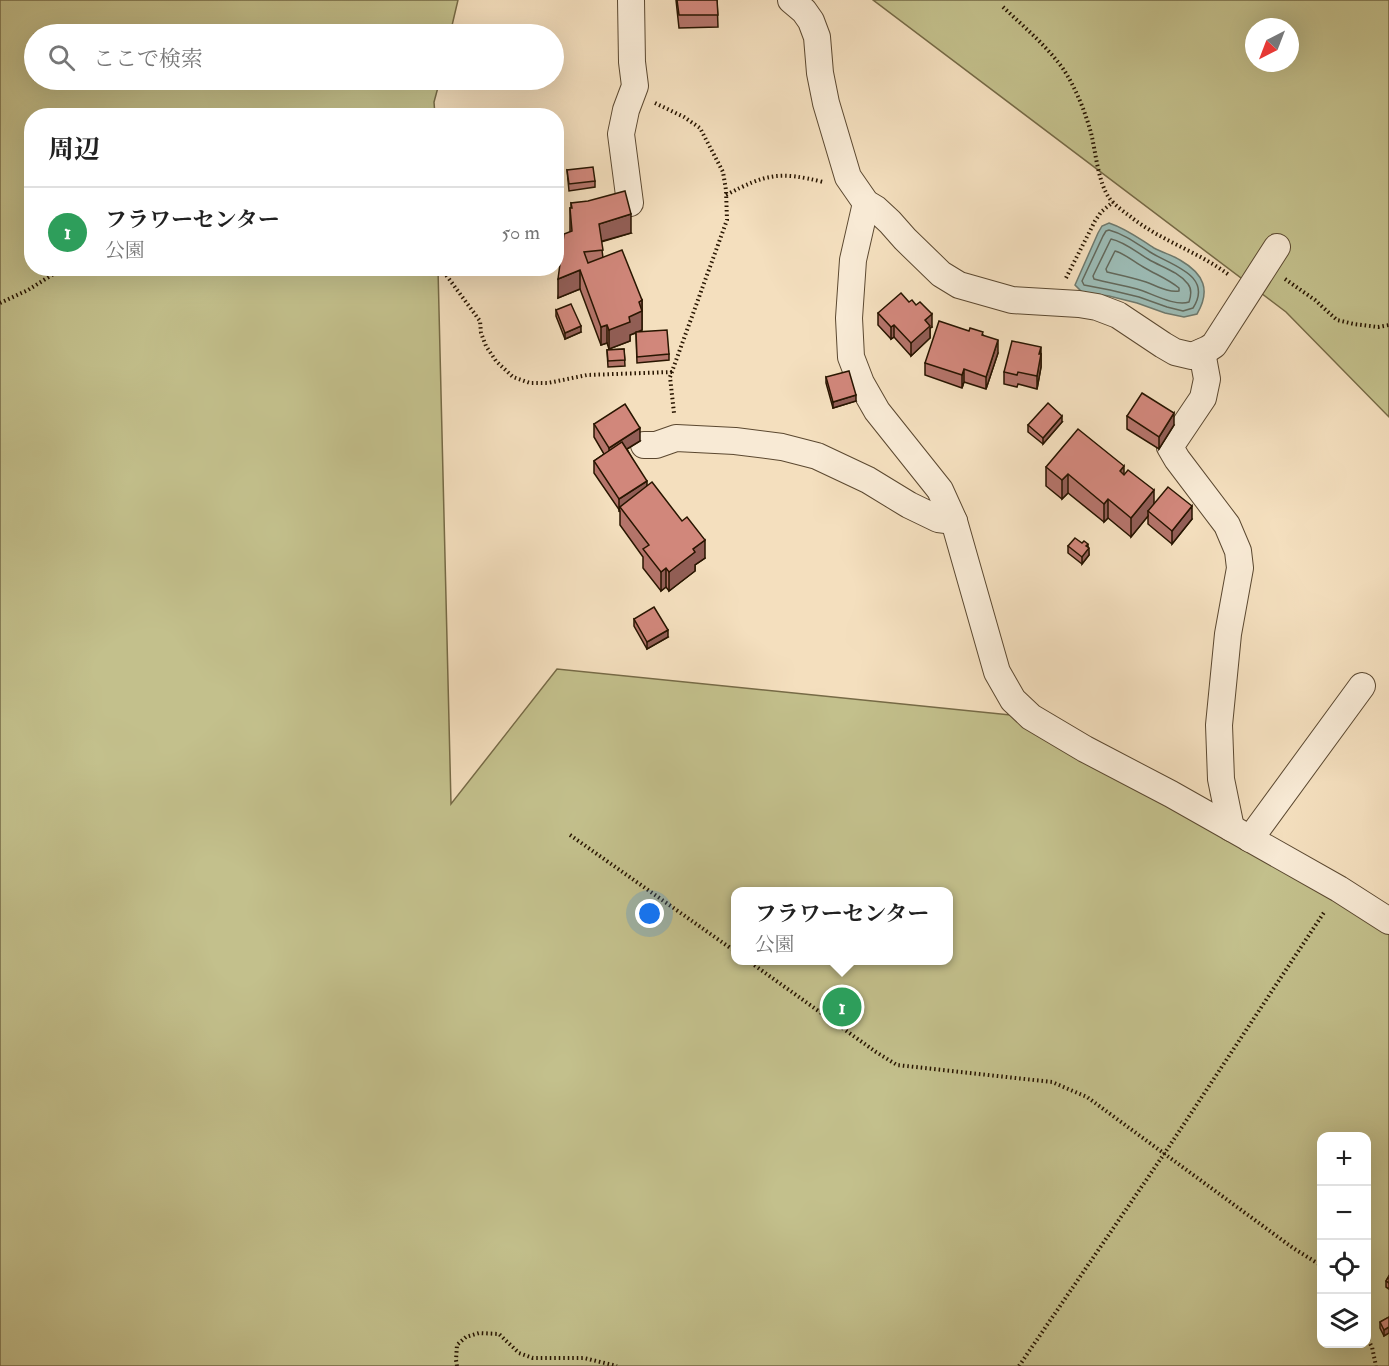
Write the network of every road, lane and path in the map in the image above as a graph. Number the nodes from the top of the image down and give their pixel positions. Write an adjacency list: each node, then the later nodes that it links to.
1 (631, 0): 4 (street)
2 (791, 0): 6 (street)
3 (1003, 7): 7 (path)
4 (631, 97): 5 (path); 8 (street)
5 (726, 195): 6 (path); 18 (path)
6 (860, 196): 14 (street); 21 (street)
7 (1113, 202): 13 (path); 14 (path)
8 (630, 203)
9 (1277, 247): 10 (street)
10 (1262, 270): 13 (street); 16 (path)
11 (50, 276): 15 (path)
12 (447, 276): 18 (path)
13 (1247, 293): 17 (street)
14 (1053, 302): 17 (street)
15 (0, 303)
16 (1389, 325)
17 (1202, 352): 23 (street)
18 (672, 372): 19 (path)
19 (674, 415)
20 (644, 445): 21 (street)
21 (954, 521): 23 (street)
22 (1362, 686): 23 (street)
23 (1240, 833): 25 (street)
24 (570, 835): 27 (path)
25 (1339, 889): 26 (street); 29 (path)
26 (1389, 921)
27 (731, 949)
28 (754, 965): 29 (path)
29 (1164, 1154): 30 (path); 34 (path)
30 (1317, 1263)
31 (1371, 1345): 35 (path)
32 (457, 1366): 33 (path)
33 (617, 1366)
34 (1019, 1366)
35 (1376, 1366)

